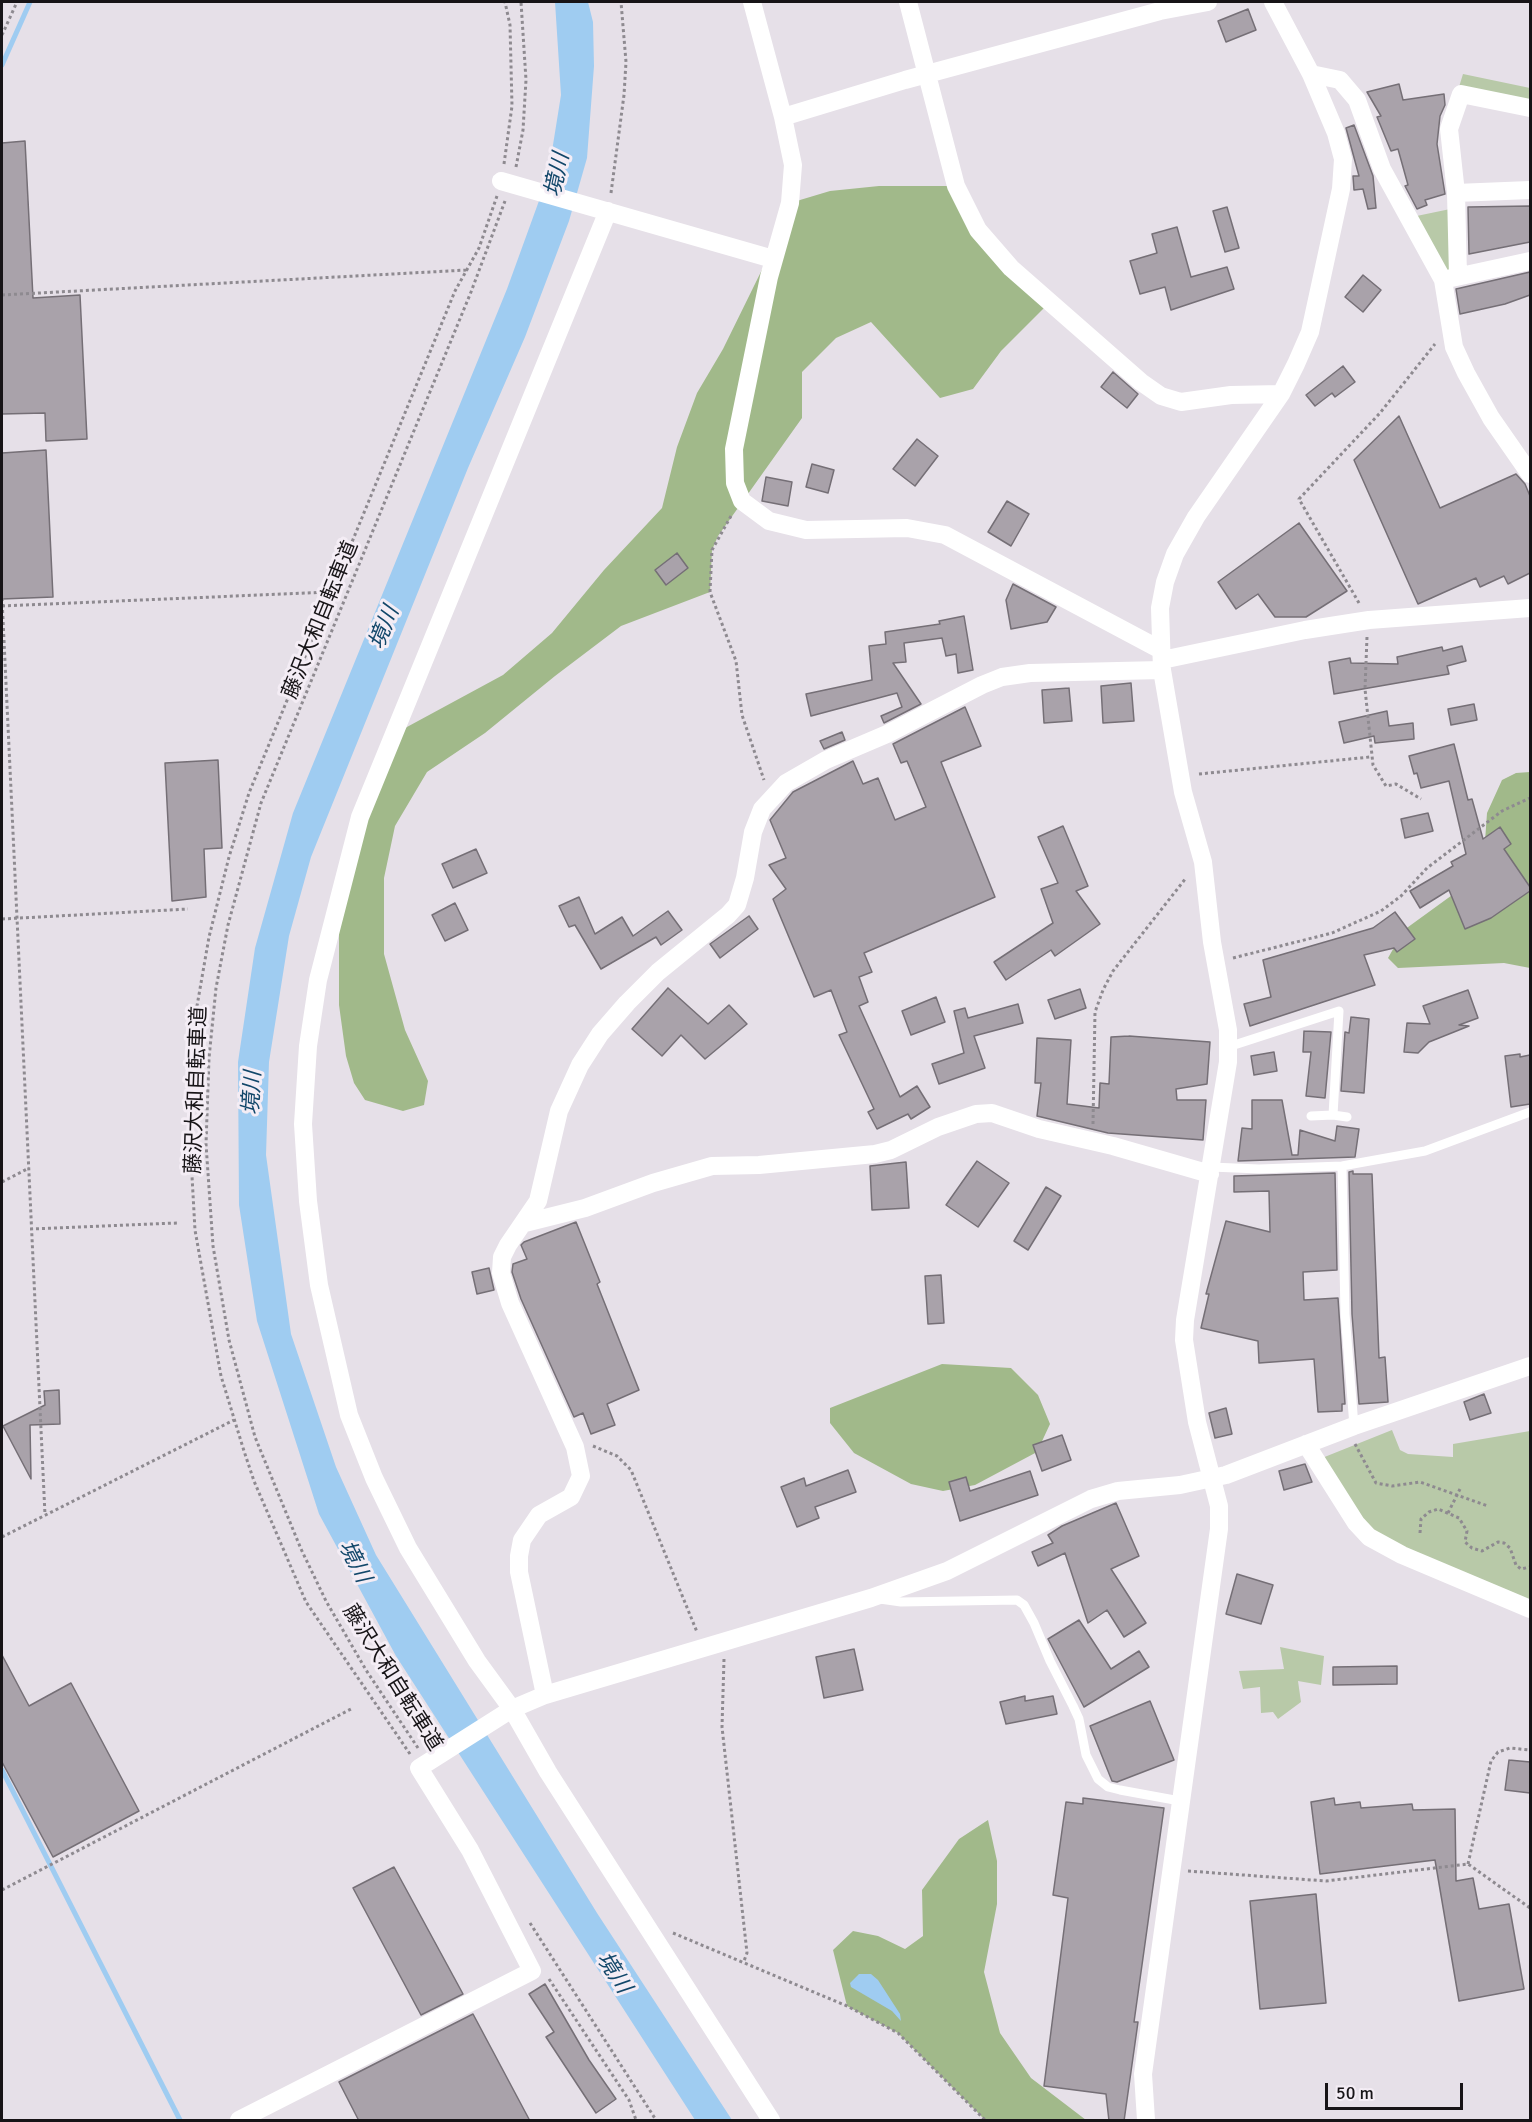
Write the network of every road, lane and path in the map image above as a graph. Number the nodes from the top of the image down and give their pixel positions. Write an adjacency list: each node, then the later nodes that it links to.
1 (17, 2): 9 (path)
2 (505, 2): 14 (path)
3 (521, 2): 14 (path, 藤沢大和自転車道)
4 (621, 2): 17 (path)
5 (752, 2): 13 (street)
6 (908, 2): 11 (street)
7 (1208, 2): 11 (street)
8 (1273, 2): 10 (street)
9 (2, 35)
10 (1311, 74): 21 (street); 24 (street)
11 (926, 75): 13 (street); 24 (street)
12 (1530, 108): 16 (street)
13 (783, 117): 18 (street)
14 (510, 183): 17 (street); 20 (path); 78 (path, 藤沢大和自転車道)
15 (1530, 190): 16 (street)
16 (1456, 193): 21 (street)
17 (606, 210): 18 (street); 76 (street)
18 (773, 259): 26 (street)
19 (1530, 261): 21 (street)
20 (466, 270): 22 (path); 27 (path)
21 (1450, 278): 23 (street)
22 (2, 295)
23 (1450, 326): 25 (street); 31 (path)
24 (1281, 394): 32 (street)
25 (1530, 474)
26 (742, 501): 32 (street); 36 (path)
27 (330, 592): 29 (path); 57 (path)
28 (2, 598): 29 (path)
29 (2, 606): 40 (path)
30 (1530, 608): 31 (street)
31 (1369, 620): 32 (street); 33 (path)
32 (1161, 660): 34 (street); 36 (street)
33 (1370, 757): 34 (path); 37 (path)
34 (1181, 777): 38 (street)
35 (1530, 798): 42 (path)
36 (770, 799): 53 (street)
37 (1421, 799)
38 (1203, 862): 42 (street); 48 (path)
39 (188, 909): 40 (path)
40 (17, 918): 41 (path); 50 (path)
41 (2, 919)
42 (1216, 963): 43 (street)
43 (1228, 1047): 45 (lane); 51 (street)
44 (1530, 1112): 49 (lane)
45 (1333, 1115): 46 (lane); 47 (lane)
46 (1311, 1116)
47 (1347, 1118)
48 (1093, 1141): 51 (street); 53 (street)
49 (1342, 1166): 51 (lane); 58 (lane)
50 (29, 1168): 52 (path); 55 (path)
51 (1211, 1171): 61 (street)
52 (2, 1182)
53 (525, 1222): 59 (street)
54 (177, 1223): 55 (path)
55 (30, 1229): 66 (path)
56 (1530, 1366): 58 (street)
57 (234, 1420): 66 (path); 78 (path)
58 (1351, 1427): 60 (street); 63 (path)
59 (568, 1433): 73 (path); 74 (street)
60 (1306, 1444): 61 (street); 71 (street)
61 (1213, 1478): 70 (street); 79 (street)
62 (1460, 1489): 63 (path)
63 (1456, 1494): 64 (path); 65 (path)
64 (1488, 1506)
65 (1448, 1513): 67 (path); 69 (path)
66 (45, 1515): 68 (path)
67 (1420, 1533)
68 (2, 1537)
69 (1530, 1567)
70 (871, 1598): 72 (street); 79 (lane)
71 (1530, 1609)
72 (724, 1642): 73 (street); 86 (path)
73 (703, 1648): 74 (street)
74 (545, 1695): 76 (street)
75 (351, 1709): 82 (path)
76 (508, 1712): 78 (street); 85 (street)
77 (1530, 1750): 80 (path)
78 (426, 1763): 87 (street)
79 (1180, 1801): 81 (street)
80 (1468, 1864): 81 (path); 83 (path)
81 (1172, 1870): 93 (street)
82 (2, 1890)
83 (1530, 1908)
84 (524, 1914): 90 (path)
85 (645, 1924): 86 (path); 91 (street)
86 (744, 1961): 92 (path)
87 (532, 1971): 88 (street); 89 (path)
88 (238, 2121)
89 (636, 2121)
90 (656, 2121)
91 (771, 2121)
92 (985, 2121)
93 (1146, 2121)

